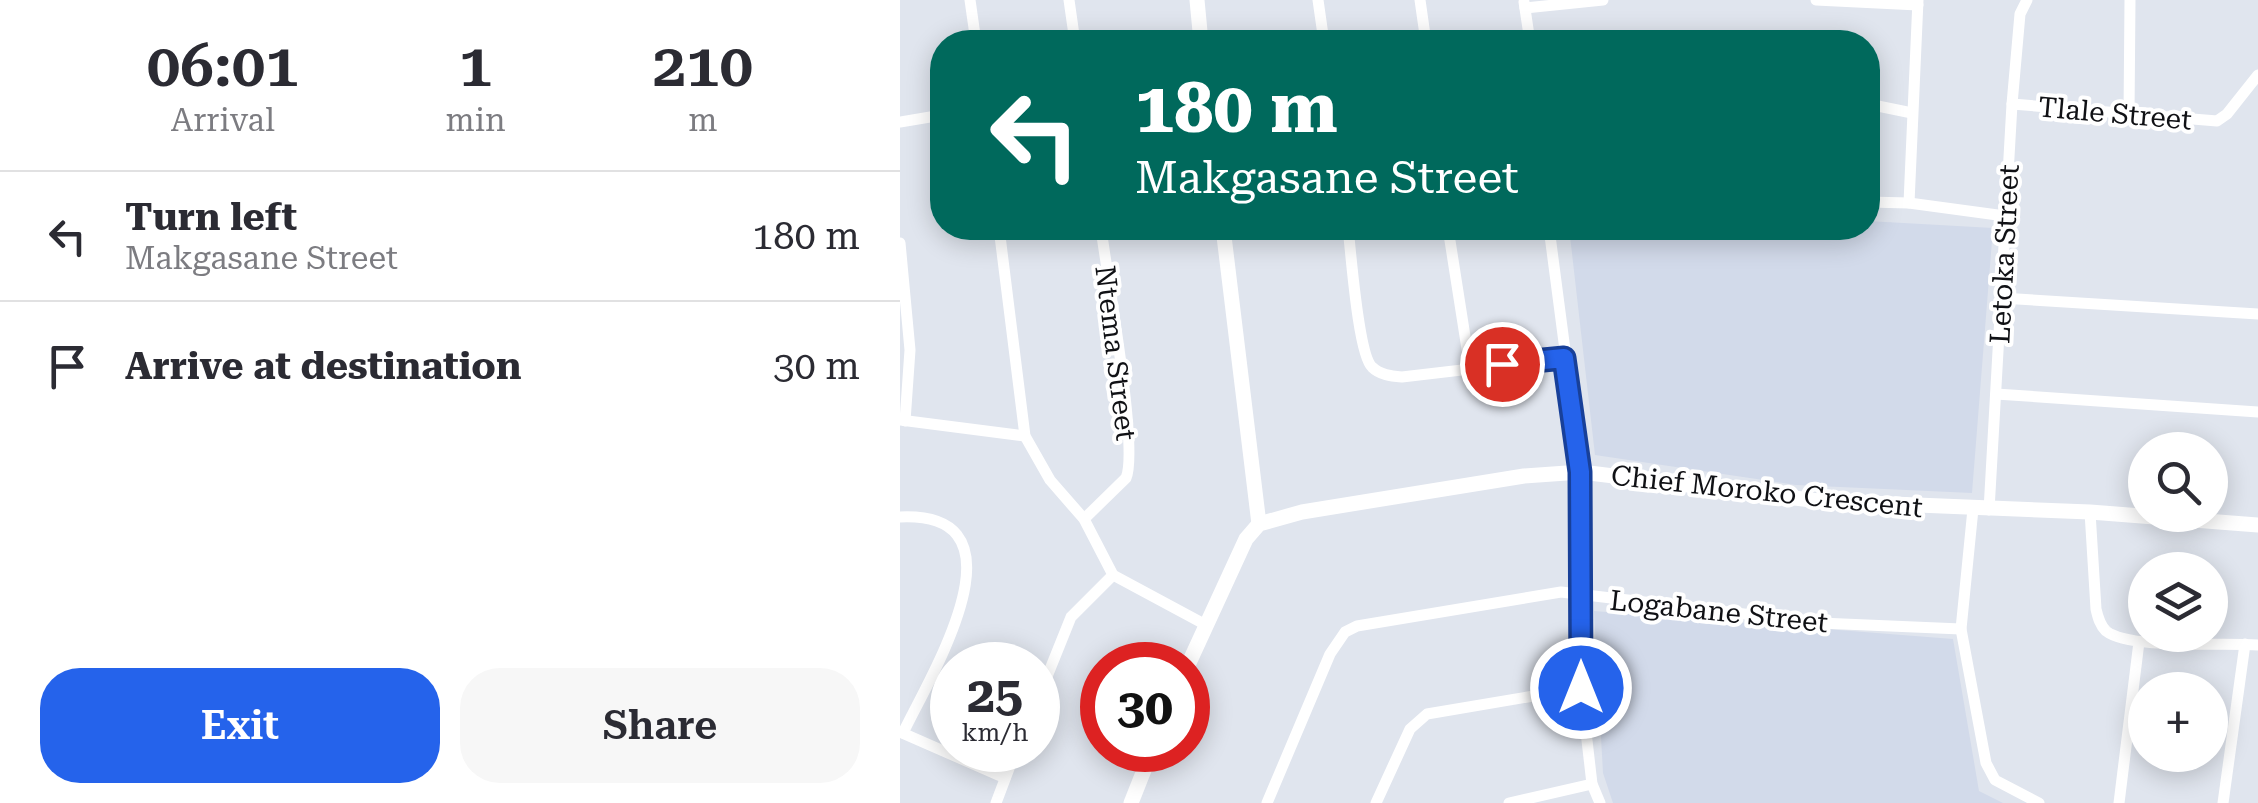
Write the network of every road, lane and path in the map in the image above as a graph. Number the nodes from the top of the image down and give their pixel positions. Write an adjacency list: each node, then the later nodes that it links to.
1 (970, 0): 12 (street)
2 (1069, 0): 13 (street)
3 (1197, 0): 14 (street)
4 (1318, 0): 15 (street)
5 (1420, 0): 16 (street)
6 (1603, 0): 11 (street)
7 (1816, 0): 10 (street)
8 (2027, 0): 19 (street, Letoka Street)
9 (2130, 0): 22 (street)
10 (1918, 2): 21 (street)
11 (1524, 4): 17 (street)
12 (974, 30)
13 (1073, 30)
14 (1200, 30)
15 (1322, 30)
16 (1424, 30)
17 (1528, 30)
18 (2258, 75): 22 (street, Tlale Street)
19 (2012, 104): 22 (street, Tlale Street); 27 (street, Letoka Street)
20 (1880, 106): 21 (street)
21 (1912, 113): 26 (street)
22 (2129, 116)
23 (930, 117): 24 (street)
24 (900, 122)
25 (1880, 203): 26 (street)
26 (1909, 204): 27 (street)
27 (2006, 216): 35 (street, Letoka Street)
28 (1000, 240): 42 (street)
29 (1103, 240): 47 (street, Ntema Street)
30 (1224, 240): 48 (street)
31 (1350, 240): 38 (street)
32 (1450, 240): 38 (street)
33 (1550, 240): 37 (street)
34 (900, 243): 41 (street)
35 (2001, 298): 36 (street); 39 (street, Letoka Street)
36 (2258, 314)
37 (1564, 358): 38 (street); 43 (street)
38 (1470, 368)
39 (1996, 394): 40 (street); 44 (street, Letoka Street)
40 (2258, 412)
41 (902, 421): 42 (street)
42 (1025, 436): 47 (street)
43 (1580, 472): 44 (street, Chief Moroko Crescent); 48 (street, Chief Moroko Crescent); 51 (street)
44 (1981, 510): 45 (street, Chief Moroko Crescent); 53 (street, Letoka Street)
45 (2090, 512): 49 (street, Chief Moroko Crescent); 54 (street)
46 (900, 518): 60 (street)
47 (1084, 519): 50 (street)
48 (1259, 524): 52 (street)
49 (2258, 525)
50 (1113, 574): 52 (street); 57 (street)
51 (1582, 596): 53 (street, Logabane Street); 59 (street); 67 (street, Logabane Street)
52 (1206, 625): 55 (street)
53 (1962, 629): 71 (street)
54 (2128, 639)
55 (1198, 642)
56 (2251, 645): 73 (street)
57 (1060, 646)
58 (2137, 652): 72 (street)
59 (1581, 688): 64 (street); 68 (street)
60 (902, 732): 63 (street)
61 (1007, 772): 63 (street)
62 (1143, 772): 66 (street)
63 (1005, 778): 65 (street)
64 (1592, 784): 69 (street); 70 (street)
65 (996, 803)
66 (1131, 803)
67 (1266, 803)
68 (1376, 803)
69 (1509, 803)
70 (1600, 803)
71 (2040, 803)
72 (2119, 803)
73 (2223, 803)

